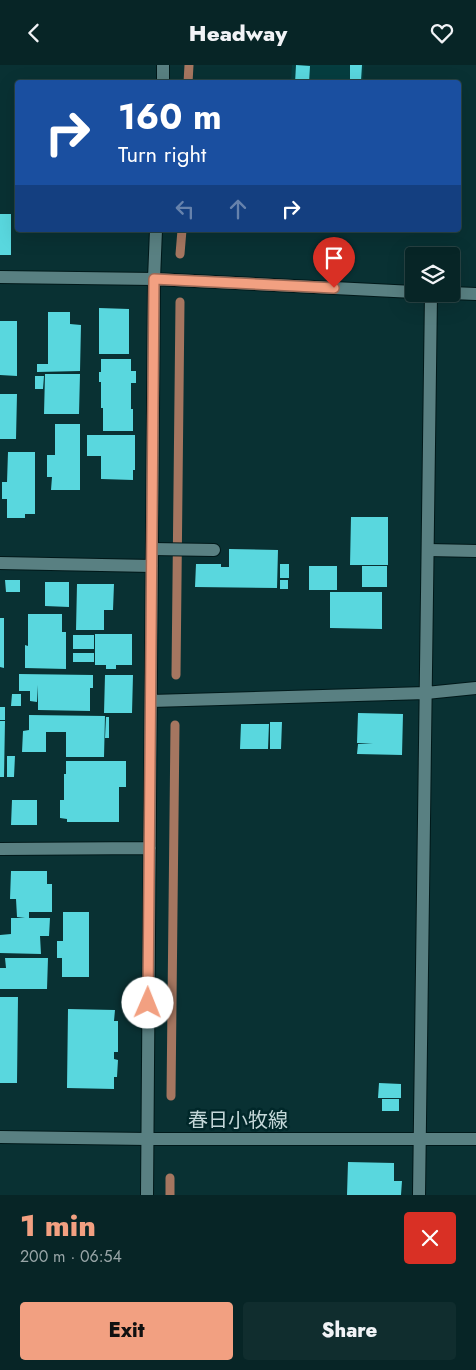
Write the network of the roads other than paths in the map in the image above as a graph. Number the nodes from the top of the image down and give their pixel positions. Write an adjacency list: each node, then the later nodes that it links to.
1 (163, 65): 2 (street)
2 (162, 80)
3 (156, 232): 5 (street)
4 (0, 277): 5 (street)
5 (154, 279): 6 (street); 10 (street)
6 (405, 292)
7 (460, 294): 8 (street)
8 (476, 295)
9 (431, 302): 12 (street)
10 (157, 549): 11 (street); 15 (street)
11 (214, 550)
12 (428, 551): 13 (street); 17 (street)
13 (476, 551)
14 (0, 563): 15 (street)
15 (152, 566): 18 (street)
16 (476, 688): 17 (street)
17 (426, 693): 18 (street); 22 (street)
18 (151, 701): 19 (street)
19 (150, 848): 20 (street); 23 (street)
20 (0, 849)
21 (0, 1137): 23 (street, 春日小牧線)
22 (419, 1138): 23 (street, 春日小牧線); 24 (street, 春日小牧線); 26 (street)
23 (147, 1139): 25 (street)
24 (476, 1139)
25 (147, 1195)
26 (419, 1195)

